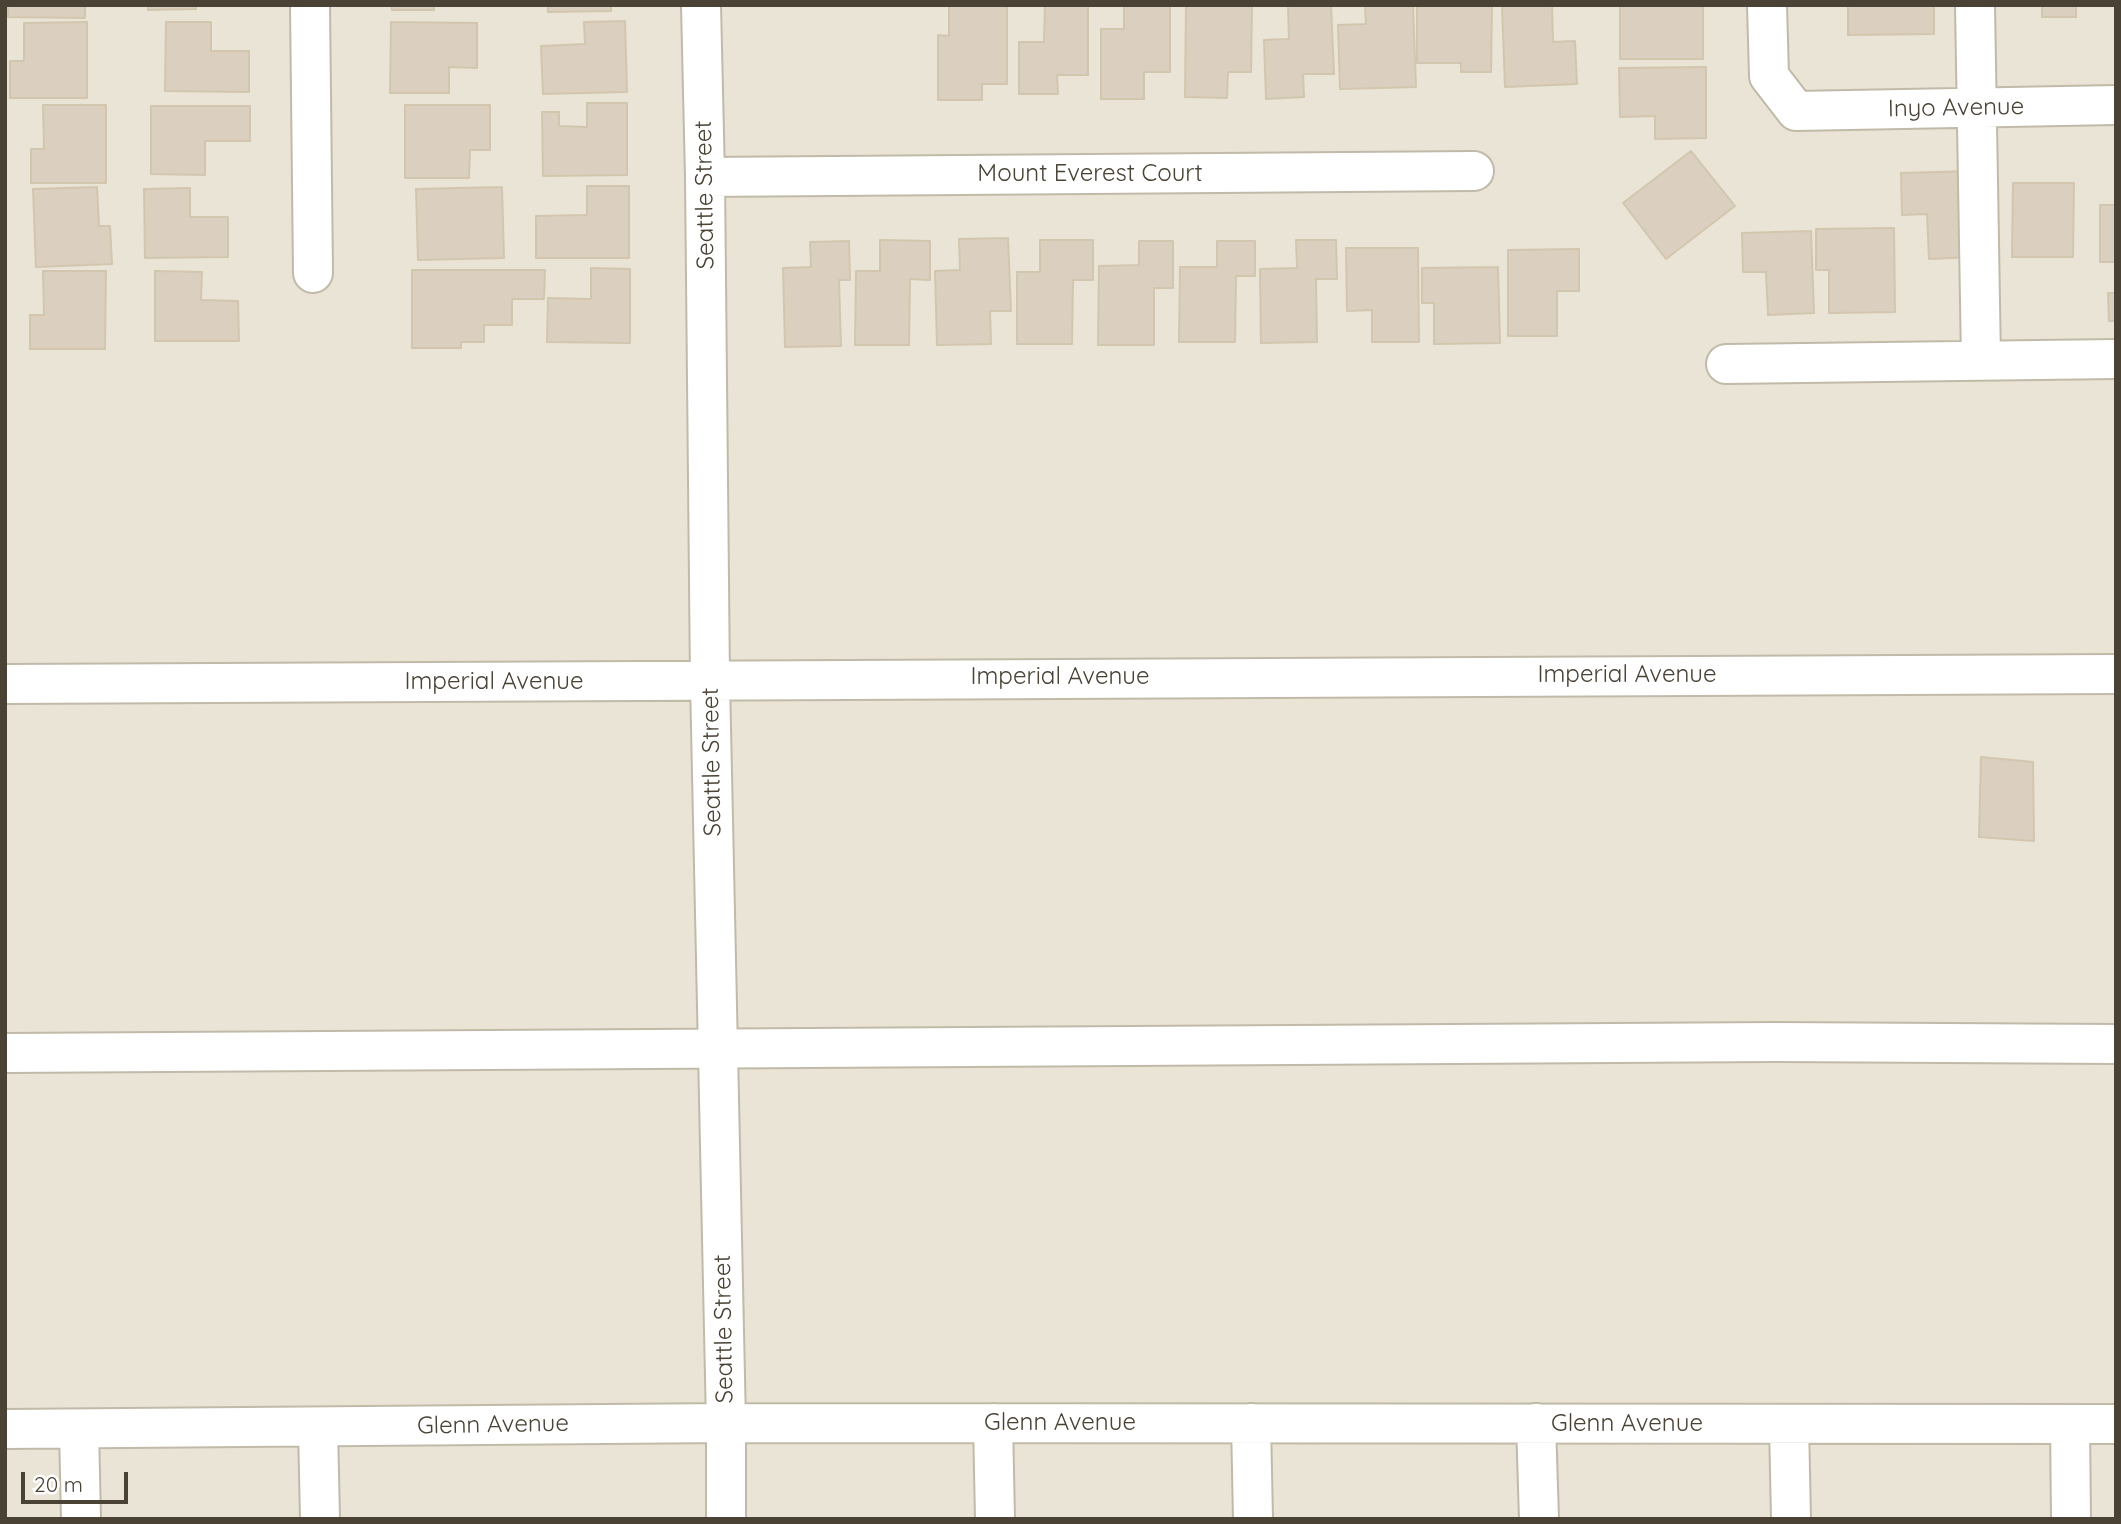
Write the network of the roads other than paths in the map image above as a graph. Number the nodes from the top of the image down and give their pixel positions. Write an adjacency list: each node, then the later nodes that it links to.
1 (310, 5): 9 (street)
2 (701, 5): 8 (street, Seattle Street)
3 (1767, 5): 6 (street, Inyo Avenue)
4 (1975, 5): 6 (street)
5 (2116, 105): 6 (street, Inyo Avenue)
6 (1977, 108): 11 (street)
7 (1474, 171): 8 (street, Mount Everest Court)
8 (705, 177): 14 (street, Seattle Street)
9 (313, 273)
10 (2116, 359): 11 (street)
11 (1981, 360): 12 (street)
12 (1726, 364)
13 (2116, 674): 14 (street, Imperial Avenue)
14 (710, 681): 15 (street, Imperial Avenue); 17 (street, Seattle Street)
15 (5, 684)
16 (2116, 1044): 17 (street)
17 (718, 1047): 18 (street); 19 (street, Seattle Street)
18 (5, 1053)
19 (726, 1423): 20 (street, Glenn Avenue); 26 (street, Glenn Avenue); 31 (street, Seattle Street)
20 (993, 1423): 21 (street, Glenn Avenue); 32 (street)
21 (1251, 1423): 22 (street, Glenn Avenue); 33 (street)
22 (1535, 1423): 23 (street, Glenn Avenue); 34 (street)
23 (1789, 1424): 24 (street, Glenn Avenue); 35 (street)
24 (2070, 1424): 25 (street, Glenn Avenue); 36 (street)
25 (2116, 1424)
26 (318, 1427): 28 (street, Glenn Avenue); 30 (street)
27 (5, 1429): 28 (street, Glenn Avenue)
28 (79, 1429): 29 (street)
29 (81, 1519)
30 (320, 1519)
31 (726, 1519)
32 (995, 1519)
33 (1252, 1519)
34 (1539, 1519)
35 (1791, 1519)
36 (2071, 1519)

